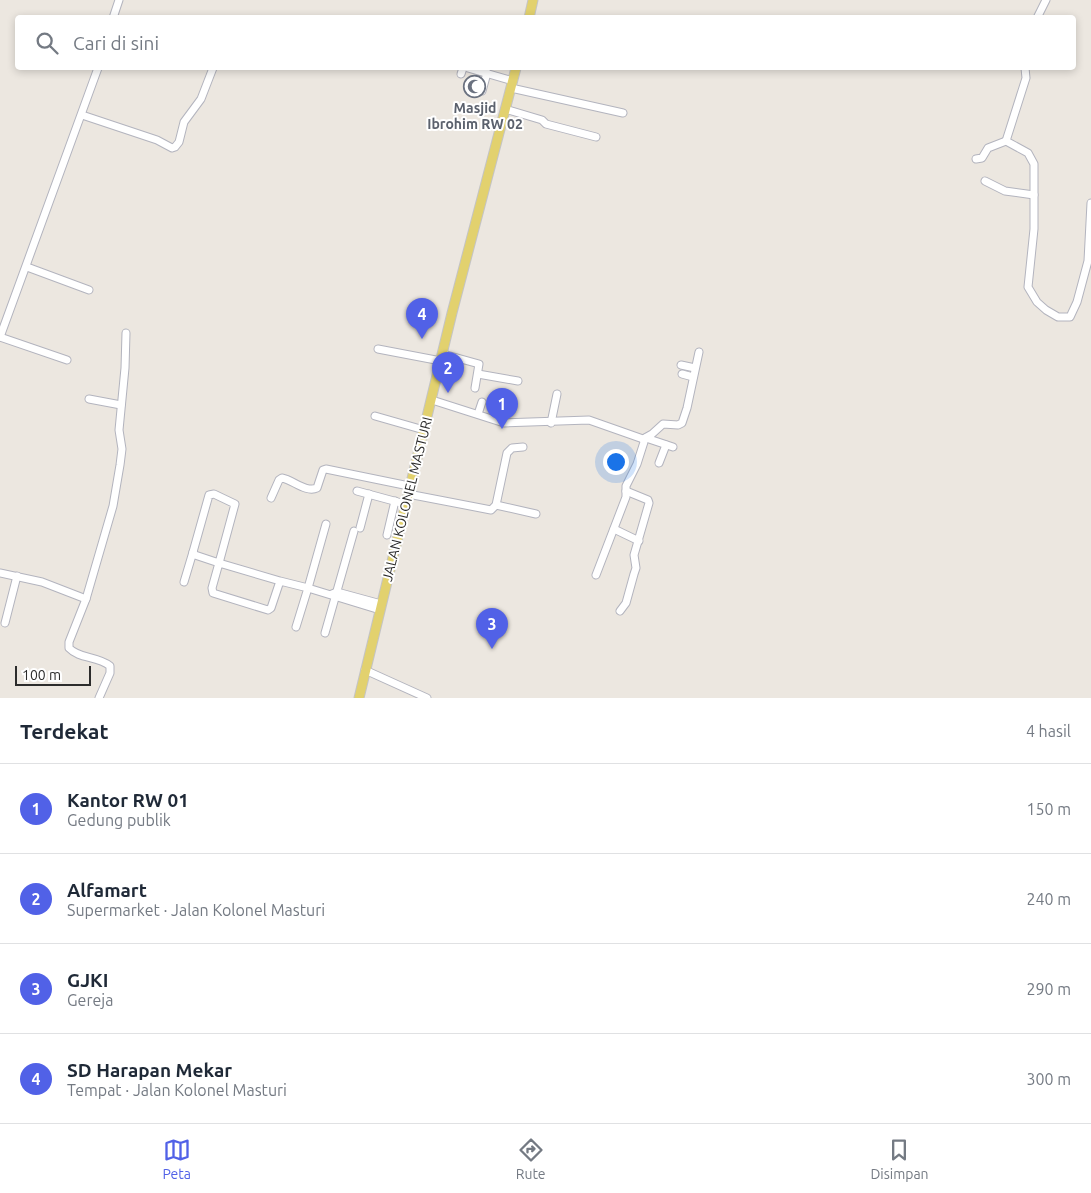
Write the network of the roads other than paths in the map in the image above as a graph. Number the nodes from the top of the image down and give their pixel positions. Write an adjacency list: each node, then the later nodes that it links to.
1 (119, 0): 4 (street)
2 (533, 0): 5 (main road)
3 (1046, 0): 6 (street)
4 (114, 15)
5 (530, 15)
6 (1038, 15)
7 (97, 70): 17 (street)
8 (212, 70): 17 (street)
9 (476, 70): 12 (street)
10 (516, 70): 13 (main road, JALAN KOLONEL MASTURI)
11 (1025, 70): 19 (street)
12 (487, 73): 13 (street); 14 (street)
13 (512, 85): 15 (main road, JALAN KOLONEL MASTURI); 16 (street)
14 (482, 92)
15 (505, 109): 18 (street); 30 (main road, JALAN KOLONEL MASTURI)
16 (623, 113)
17 (82, 115): 24 (street)
18 (596, 137)
19 (1006, 141): 20 (street); 22 (street)
20 (976, 159)
21 (985, 181): 22 (street)
22 (1034, 195): 23 (street)
23 (1091, 203)
24 (26, 267): 25 (street); 27 (street)
25 (89, 290)
26 (126, 333): 43 (street)
27 (0, 337): 31 (street)
28 (378, 349): 30 (street)
29 (699, 352): 33 (street)
30 (442, 358): 34 (street); 41 (main road, JALAN KOLONEL MASTURI)
31 (66, 360)
32 (681, 365): 33 (street)
33 (695, 368): 36 (street)
34 (478, 374): 37 (street); 38 (street)
35 (682, 374): 36 (street)
36 (693, 377): 48 (street)
37 (518, 380)
38 (475, 388)
39 (558, 394): 46 (street)
40 (89, 399): 43 (street)
41 (432, 400): 44 (street); 47 (main road, JALAN KOLONEL MASTURI)
42 (482, 402): 44 (street)
43 (121, 405): 72 (street)
44 (478, 414): 46 (street)
45 (375, 416): 47 (street)
46 (551, 422): 48 (street)
47 (424, 430): 55 (main road, JALAN KOLONEL MASTURI)
48 (645, 438): 50 (street); 52 (street)
49 (523, 447): 57 (street)
50 (659, 463)
51 (357, 491): 53 (street)
52 (626, 491): 60 (street); 62 (street)
53 (369, 494): 56 (street); 71 (street)
54 (271, 498): 55 (street)
55 (407, 498): 56 (street); 57 (street); 73 (main road, JALAN KOLONEL MASTURI)
56 (395, 504): 61 (street)
57 (496, 505): 58 (street)
58 (536, 514)
59 (326, 524): 70 (street)
60 (614, 529): 62 (street); 66 (street)
61 (387, 536)
62 (638, 541): 74 (street)
63 (193, 552): 64 (street); 64 (street); 69 (street)
64 (219, 563): 68 (street); 68 (street)
65 (0, 573): 67 (street)
66 (596, 575)
67 (17, 576): 72 (street); 75 (street)
68 (280, 581): 70 (street)
69 (184, 582)
70 (308, 588): 71 (street); 76 (street)
71 (335, 594): 73 (street); 77 (street)
72 (86, 599): 79 (street)
73 (380, 607): 78 (main road, JALAN KOLONEL MASTURI)
74 (620, 611)
75 (5, 624)
76 (296, 627)
77 (325, 633)
78 (365, 670): 80 (main road, JALAN KOLONEL MASTURI); 81 (street)
79 (99, 698)
80 (359, 698)
81 (427, 698)

